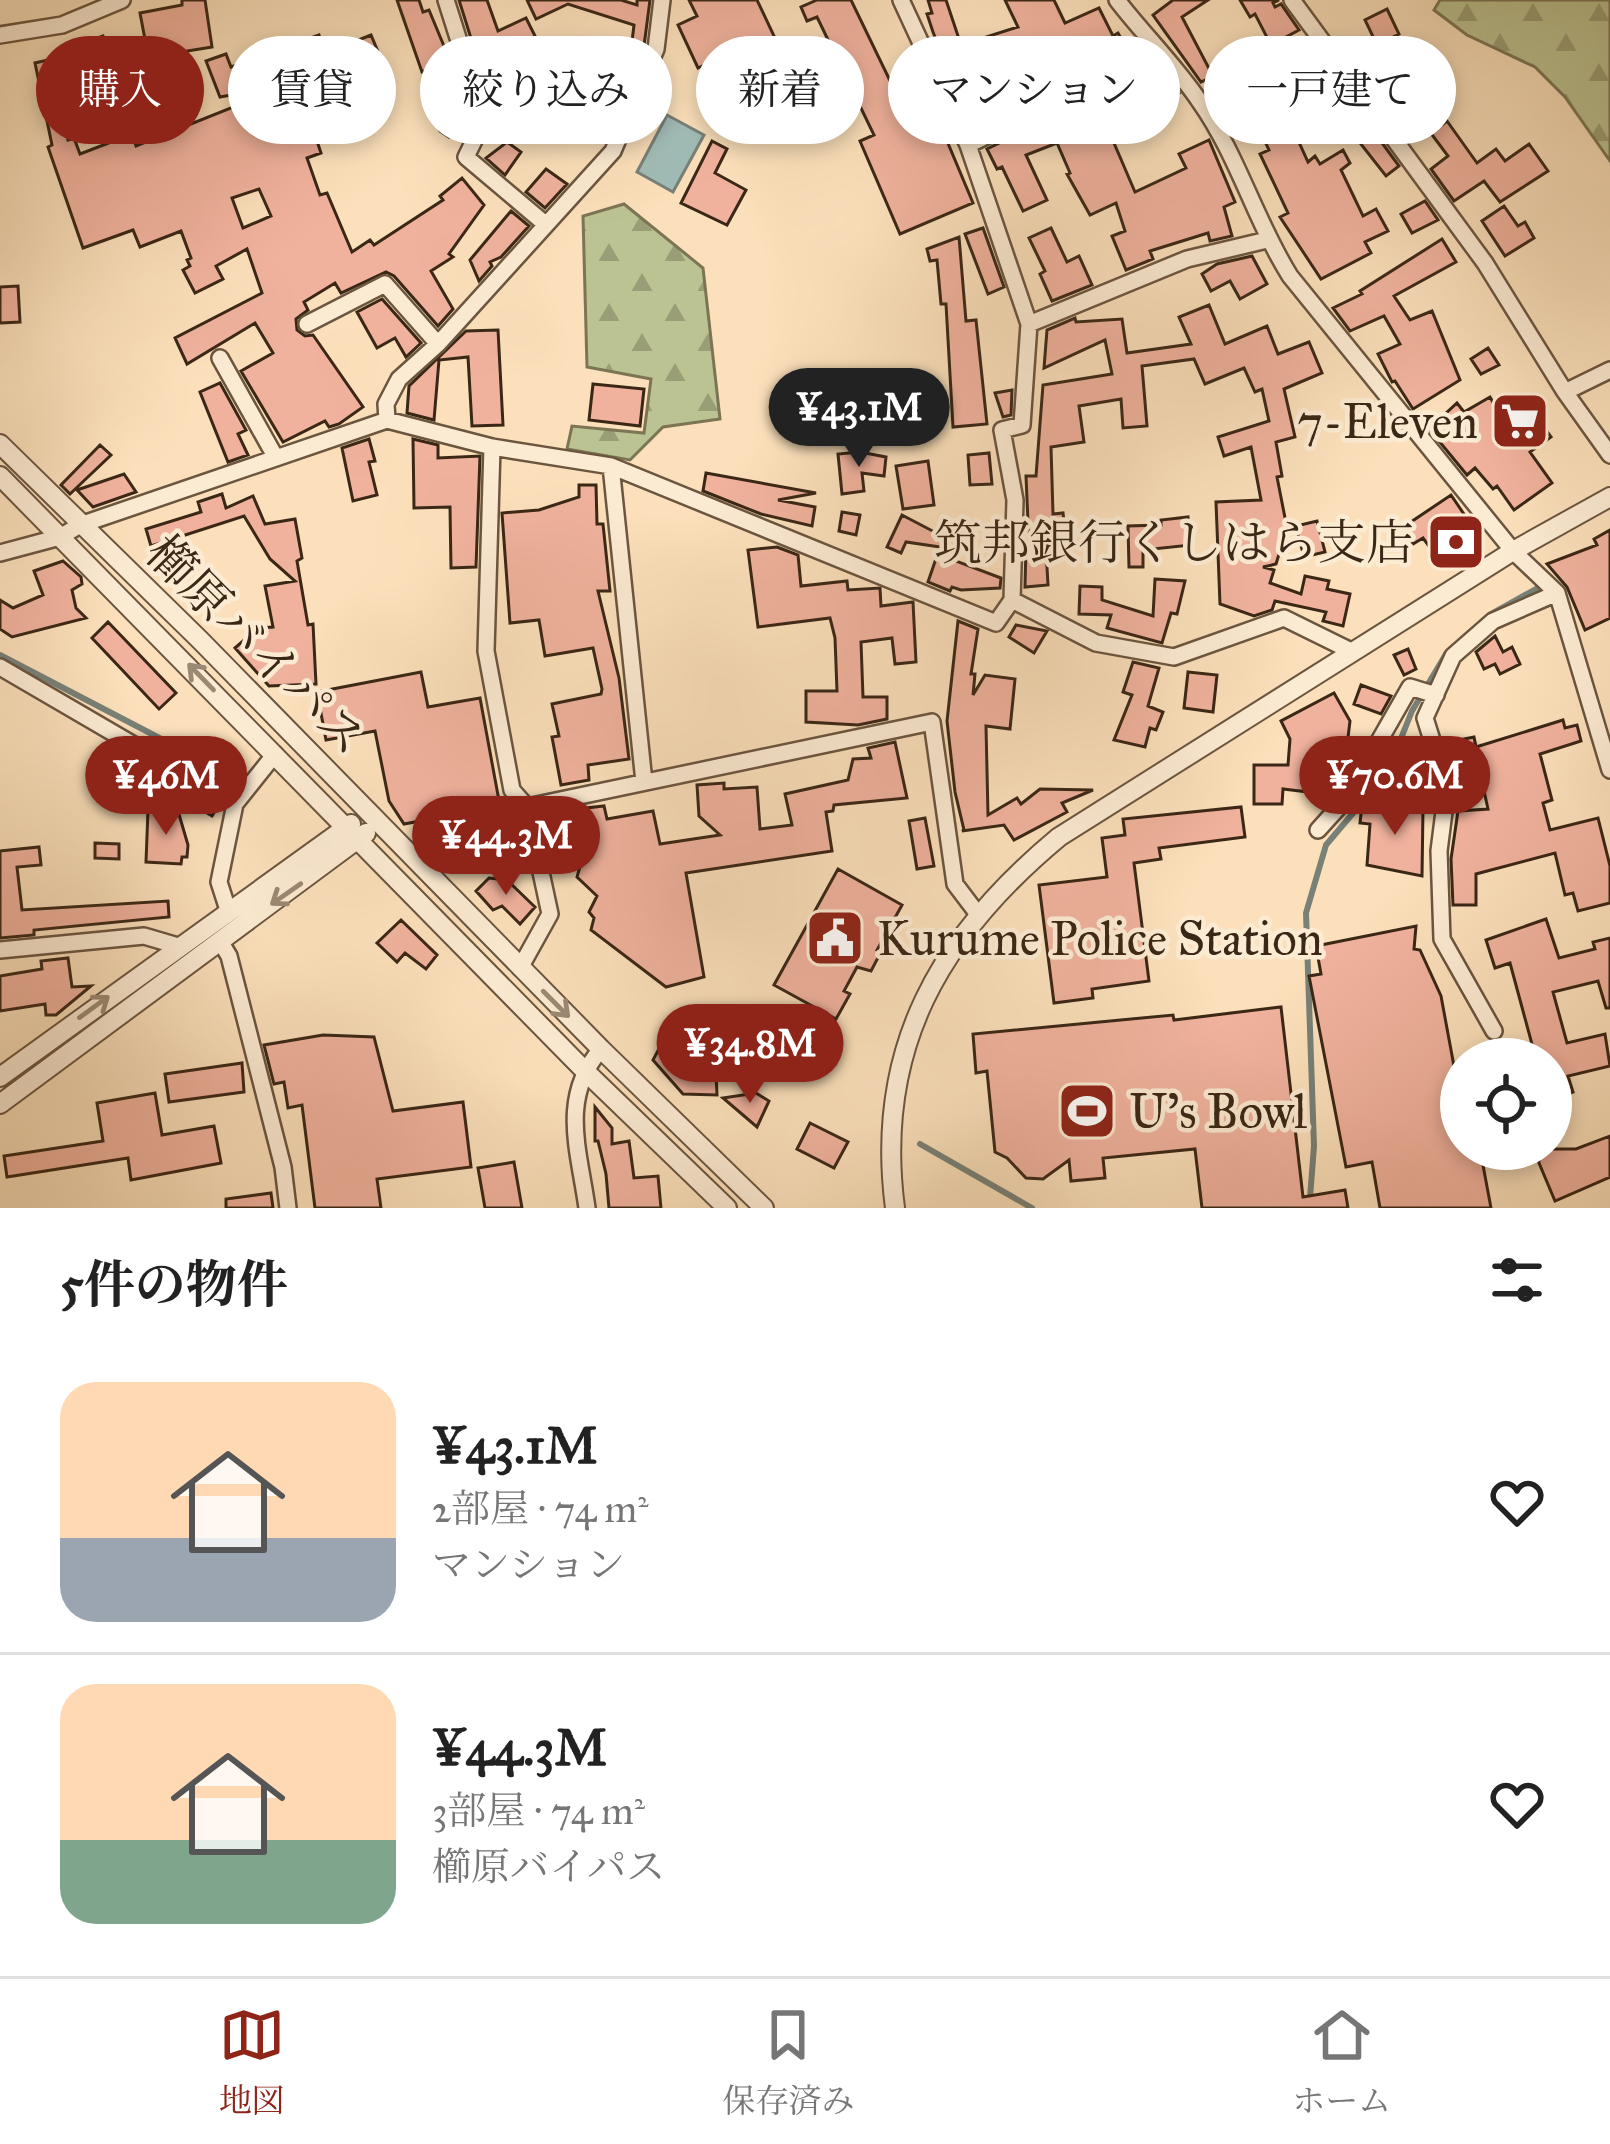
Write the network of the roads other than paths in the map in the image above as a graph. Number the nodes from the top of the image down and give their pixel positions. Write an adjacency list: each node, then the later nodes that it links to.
1 (122, 0): 7 (street)
2 (446, 0): 11 (street)
3 (662, 0): 11 (street)
4 (901, 0): 10 (street)
5 (1117, 0): 8 (street)
6 (1292, 0): 18 (street)
7 (0, 35)
8 (1145, 36)
9 (1180, 78): 12 (street)
10 (968, 145): 14 (street)
11 (544, 223): 15 (street)
12 (1267, 240): 14 (street); 29 (street)
13 (307, 323): 15 (street)
14 (1029, 324): 32 (street)
15 (438, 344): 19 (street)
16 (220, 358): 23 (street)
17 (1610, 370): 18 (street)
18 (1565, 392): 22 (street)
19 (387, 420): 21 (street); 23 (street)
20 (0, 444): 27 (street, 櫛原バイパス)
21 (492, 447): 24 (street); 40 (street)
22 (1610, 455)
23 (276, 458): 27 (street)
24 (611, 466): 32 (street); 38 (street)
25 (0, 476): 28 (street, 櫛原バイパス)
26 (1610, 497): 29 (street)
27 (80, 525): 28 (street); 41 (street, 櫛原バイパス)
28 (60, 537): 30 (street); 36 (street, 櫛原バイパス, one-way to 28)
29 (1513, 551): 31 (street); 33 (street)
30 (0, 553)
31 (1557, 593): 35 (street); 37 (street)
32 (1012, 600): 33 (street)
33 (1352, 652): 46 (street)
34 (0, 667): 39 (street)
35 (1436, 694): 43 (street); 51 (street)
36 (275, 754): 39 (street); 42 (street, 櫛原バイパス)
37 (1610, 770)
38 (644, 782): 40 (street); 46 (street)
39 (235, 804): 45 (street)
40 (527, 807): 50 (street)
41 (376, 820): 42 (street); 44 (street); 50 (street, 櫛原バイパス)
42 (345, 826): 44 (street, 櫛原バイパス); 45 (street)
43 (1318, 830)
44 (360, 842): 47 (street, one-way to 47); 53 (street, 櫛原バイパス)
45 (228, 910): 48 (street)
46 (977, 913): 60 (street)
47 (220, 941): 55 (street); 56 (street)
48 (178, 946): 49 (street); 54 (street, one-way to 48)
49 (0, 950)
50 (520, 968): 52 (street, 櫛原バイパス, one-way to 52)
51 (1494, 1031)
52 (601, 1049): 53 (street); 59 (street, 櫛原バイパス)
53 (584, 1070): 57 (street); 58 (street, 櫛原バイパス)
54 (0, 1076)
55 (0, 1104)
56 (288, 1208)
57 (587, 1208)
58 (727, 1208)
59 (764, 1208)
60 (895, 1208)

